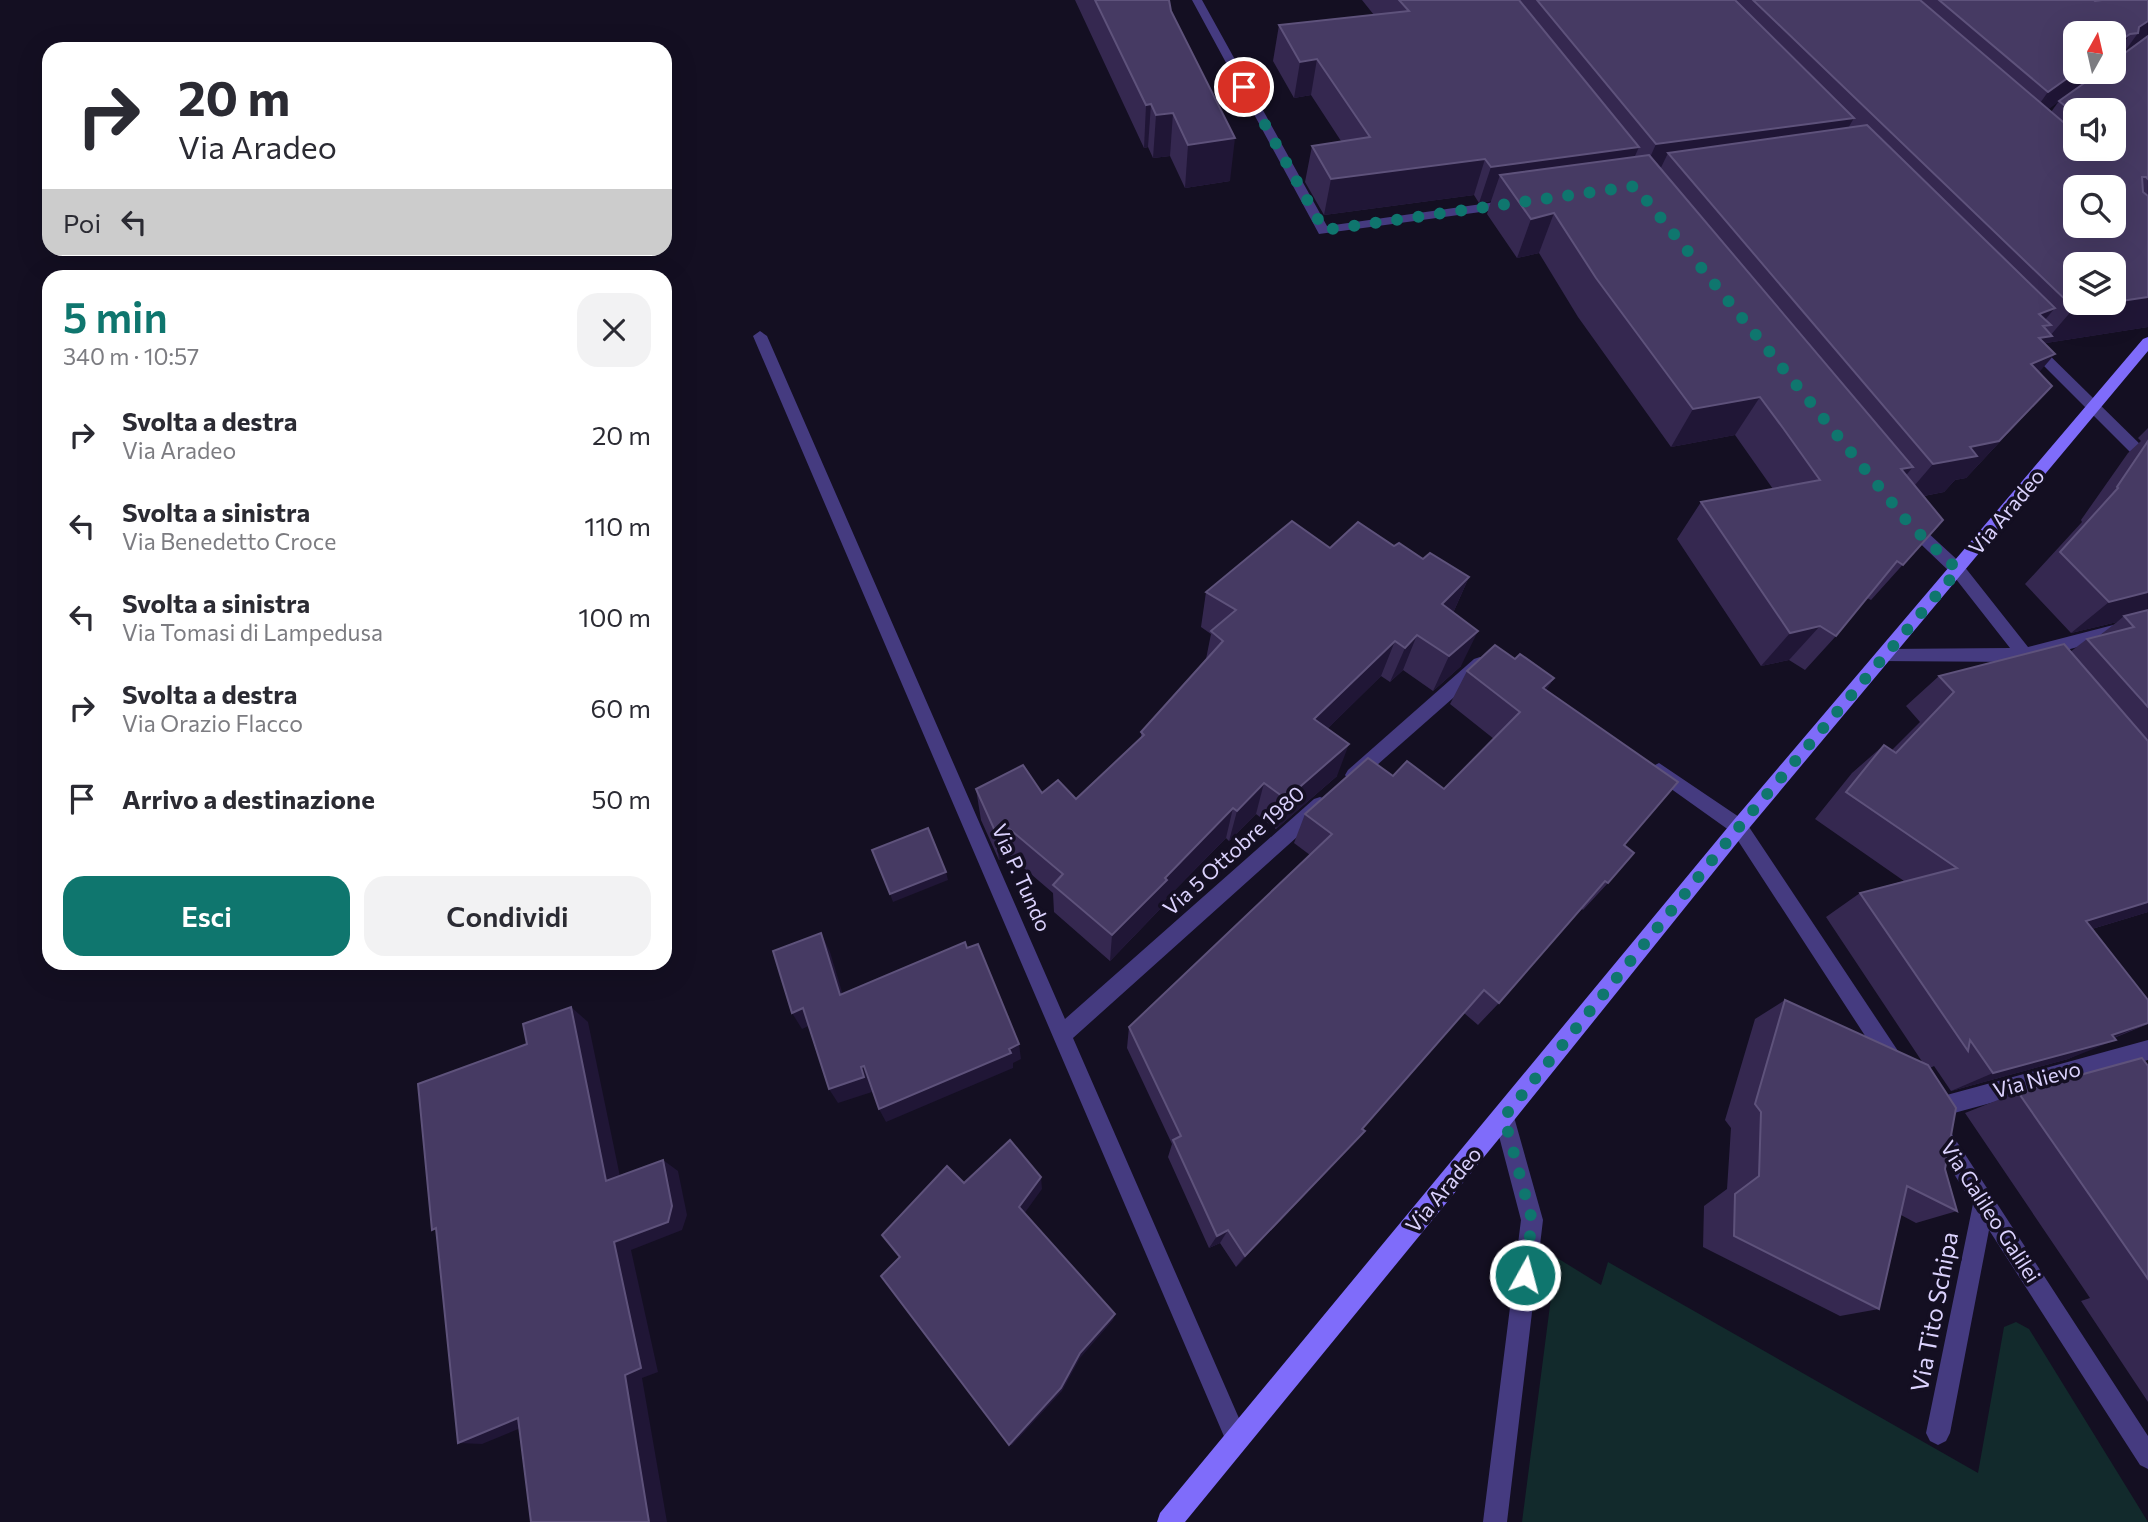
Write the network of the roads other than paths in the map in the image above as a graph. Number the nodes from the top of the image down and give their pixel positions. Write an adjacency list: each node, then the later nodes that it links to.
1 (1197, 0): 2 (street)
2 (1520, 202)
3 (2017, 331): 6 (street)
4 (760, 336): 17 (street, Via P. Tundo)
5 (2148, 342): 6 (street, Via Aradeo)
6 (2093, 408): 7 (street); 9 (street, Via Aradeo)
7 (2148, 461)
8 (1902, 514): 9 (street)
9 (1958, 570): 12 (street); 13 (street, Via Aradeo)
10 (2148, 622): 12 (street)
11 (1492, 653): 17 (street, Via 5 Ottobre 1980)
12 (2023, 655): 13 (street); 14 (street)
13 (1885, 656): 16 (street, Via Aradeo)
14 (2050, 686)
15 (1649, 764): 16 (street)
16 (1739, 827): 19 (street); 21 (street, Via Aradeo)
17 (1064, 1033): 24 (street, Via P. Tundo)
18 (2148, 1050): 20 (street, Via Nievo)
19 (1903, 1077)
20 (1922, 1105): 22 (street, Via Galileo Galilei)
21 (1504, 1117): 24 (street, Via Aradeo); 27 (street)
22 (1984, 1202): 23 (street, Via Tito Schipa); 25 (street, Via Galileo Galilei)
23 (1938, 1433)
24 (1237, 1440): 26 (street, Via Aradeo)
25 (2148, 1457)
26 (1169, 1522)
27 (1495, 1522)

